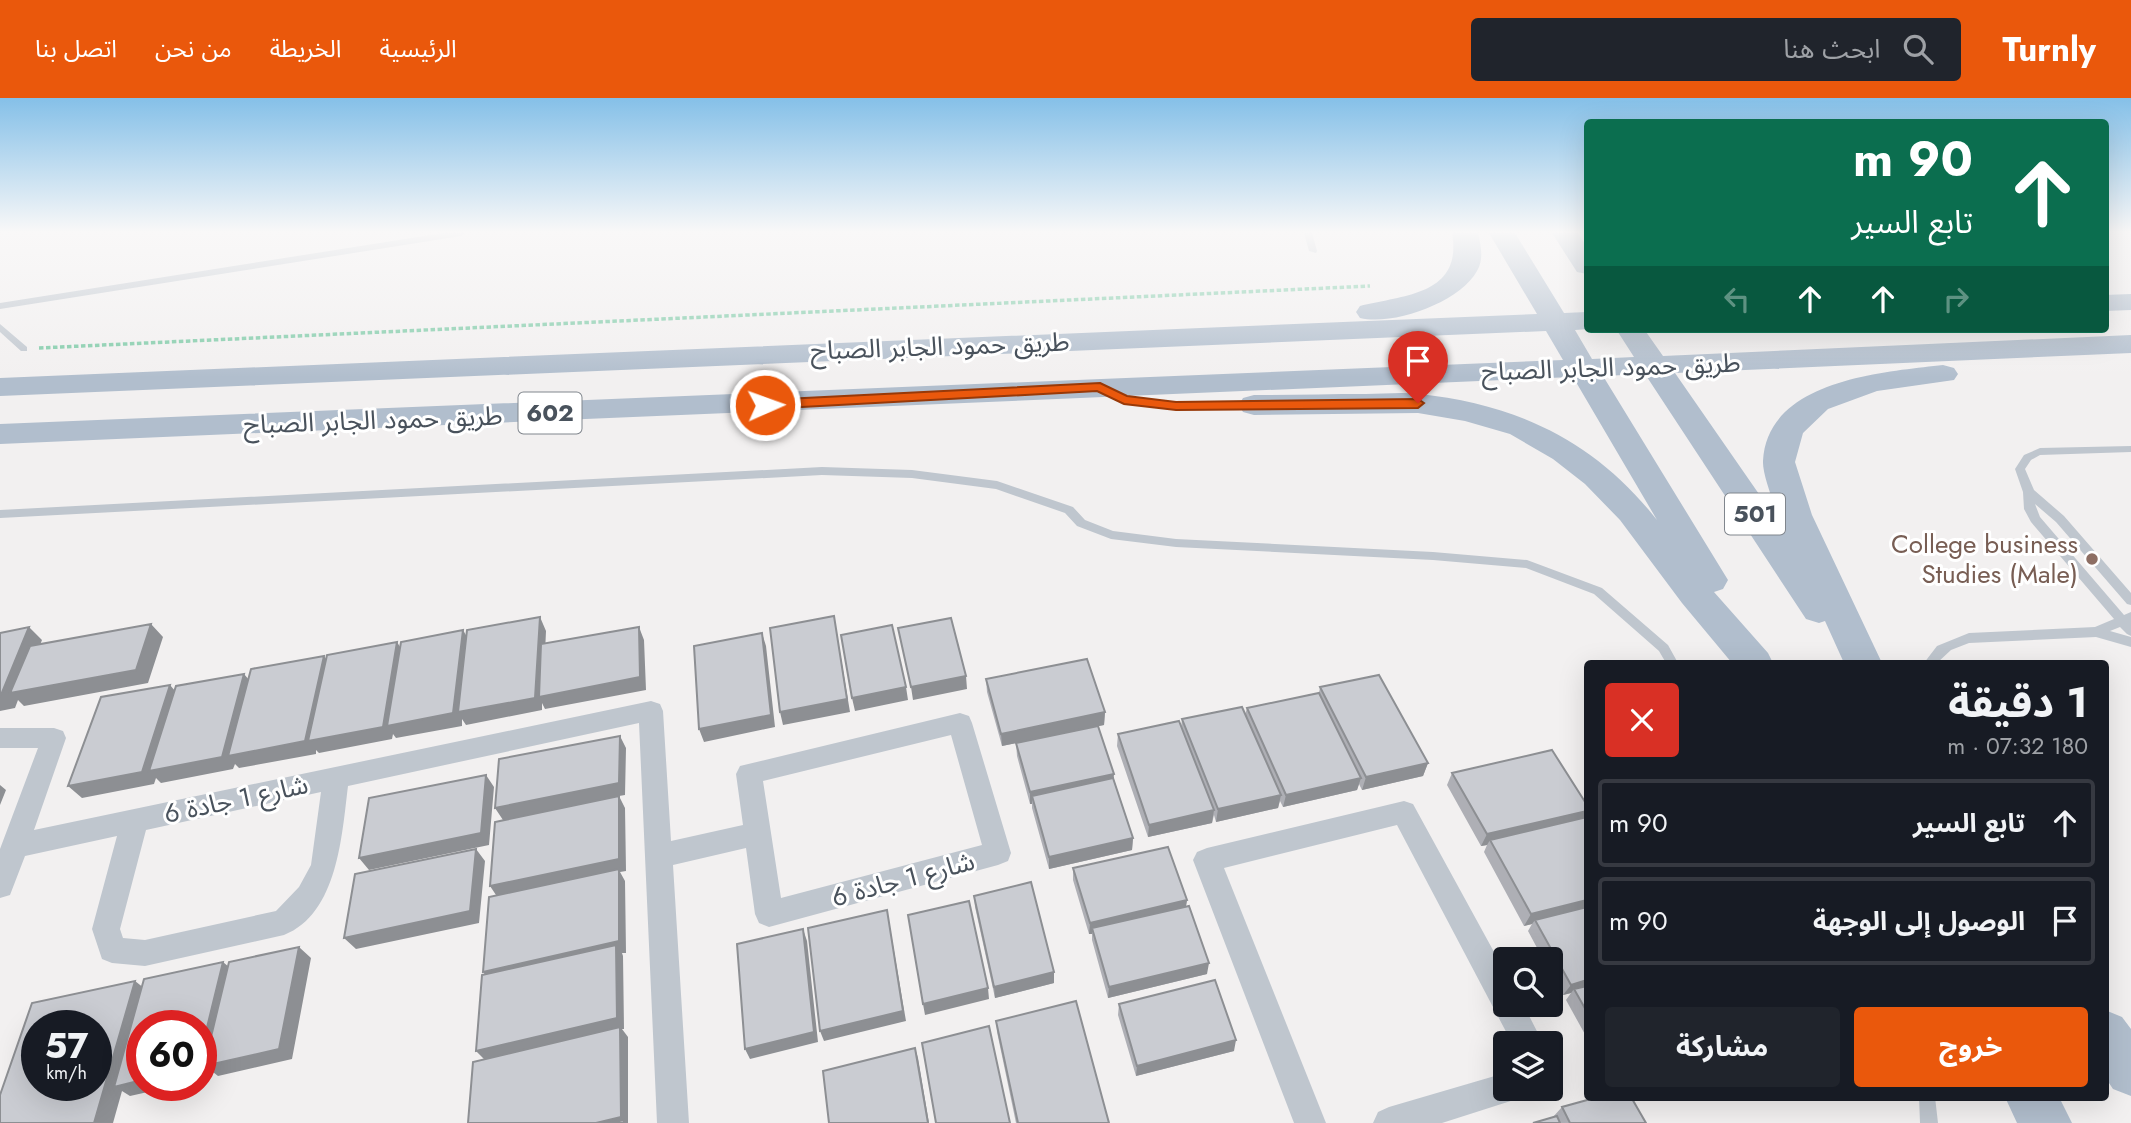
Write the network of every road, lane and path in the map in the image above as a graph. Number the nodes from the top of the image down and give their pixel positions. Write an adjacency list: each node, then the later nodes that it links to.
1 (159, 281): 7 (lane)
2 (1455, 281): 13 (main road)
3 (1531, 281): 16 (main road)
4 (1373, 286): 17 (path)
5 (2131, 302): 6 (main road)
6 (2109, 303)
7 (0, 306)
8 (2131, 323): 10 (main road)
9 (1584, 325): 16 (main road, طريق حمود الجابر الصباح / 602)
10 (2109, 325)
11 (0, 327): 17 (lane)
12 (1877, 333): 14 (main road)
13 (1139, 338): 16 (main road, طريق حمود الجابر الصباح / 602); 19 (main road, طريق حمود الجابر الصباح / 602)
14 (1634, 341): 15 (main road, طريق حمود الجابر الصباح / 602); 16 (main road, طريق حمود الجابر الصباح / 602); 16 (main road); 32 (main road, 501)
15 (2131, 344)
16 (1569, 345): 20 (main road, طريق حمود الجابر الصباح / 602); 31 (main road, 501)
17 (24, 349)
18 (2131, 351): 33 (main road)
19 (0, 387)
20 (1100, 387): 21 (main road, طريق حمود الجابر الصباح / 602); 30 (main road)
21 (0, 434)
22 (2131, 449): 23 (lane)
23 (2029, 492): 25 (lane); 26 (lane)
24 (0, 514): 29 (lane)
25 (2131, 601)
26 (2128, 623): 27 (lane)
27 (2096, 632): 28 (lane); 34 (lane)
28 (2131, 642)
29 (1670, 660)
30 (1751, 660)
31 (1758, 660)
32 (1854, 660)
33 (1862, 660)
34 (1932, 660)
35 (0, 738): 39 (street)
36 (336, 778): 37 (street, شارع 1 جادة 6); 37 (street, شارع 1 جادة 6); 40 (street, شارع 1 جادة 6)
37 (135, 820): 39 (street, شارع 1 جادة 6)
38 (757, 834): 38 (street, شارع 1 جادة 6); 40 (street)
39 (15, 846): 41 (street)
40 (659, 856): 48 (street, شارع 1 جادة 6)
41 (0, 886)
42 (1493, 979): 49 (street)
43 (2109, 1040): 44 (main road)
44 (2131, 1072)
45 (1493, 1092): 50 (street)
46 (1927, 1101): 51 (lane)
47 (2032, 1101): 52 (main road)
48 (673, 1123)
49 (1310, 1123)
50 (1389, 1123)
51 (1929, 1123)
52 (2046, 1123)

